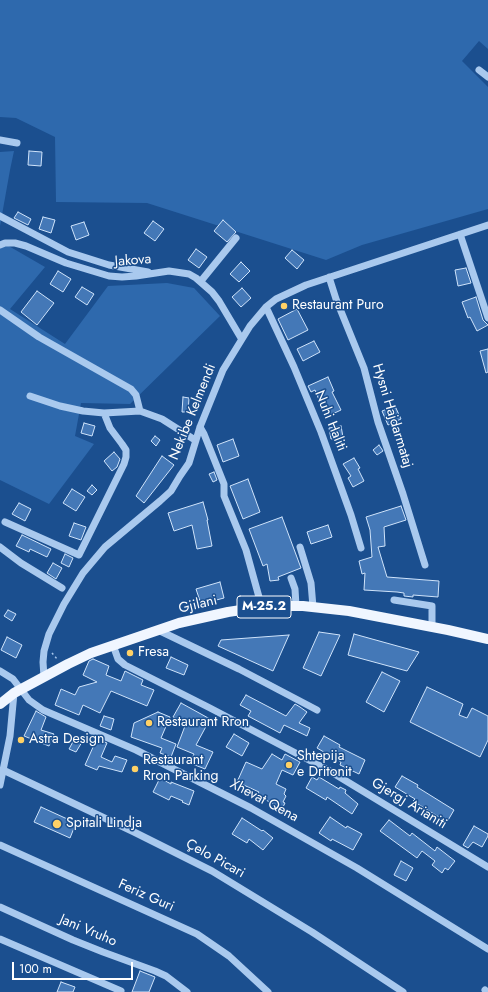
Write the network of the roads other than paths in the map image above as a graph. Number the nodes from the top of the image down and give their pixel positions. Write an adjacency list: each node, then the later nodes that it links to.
1 (479, 70): 2 (street)
2 (488, 77)
3 (0, 140): 4 (street)
4 (17, 143)
5 (0, 216): 10 (street)
6 (488, 225): 7 (street, Nekibe Kelmendi)
7 (460, 234): 11 (street, Nekibe Kelmendi); 15 (street)
8 (236, 238): 12 (street)
9 (0, 245): 10 (street, Jakova)
10 (153, 273): 12 (street, Jakova)
11 (329, 277): 13 (street, Nekibe Kelmendi); 26 (street, Hysni Hajdarmataj)
12 (201, 281): 16 (street, Jakova)
13 (266, 307): 16 (street, Nekibe Kelmendi); 25 (street, Nuhi Haliti)
14 (0, 310): 18 (street)
15 (488, 318)
16 (241, 338): 20 (street, Nekibe Kelmendi)
17 (30, 396): 19 (street)
18 (140, 411): 19 (street); 21 (street)
19 (104, 412): 22 (street)
20 (200, 427): 21 (street, Nekibe Kelmendi); 32 (street)
21 (196, 440): 38 (street, Nekibe Kelmendi)
22 (5, 522)
23 (300, 547): 31 (street)
24 (0, 548): 28 (street)
25 (361, 548)
26 (425, 565)
27 (292, 578): 30 (street)
28 (62, 588)
29 (394, 600): 33 (street)
30 (296, 606): 31 (main road, Gjilani / M-25.2); 32 (main road, Gjilani / M-25.2)
31 (313, 607): 33 (main road, Gjilani / M-25.2)
32 (262, 608): 34 (main road, Gjilani / M-25.2)
33 (432, 626): 35 (main road, Gjilani / M-25.2)
34 (158, 630): 36 (main road, Gjilani / M-25.2); 41 (street)
35 (488, 639)
36 (113, 645): 38 (main road, Gjilani / M-25.2); 45 (street, Gjergj Arianiti)
37 (0, 671): 39 (street, Xhevat Qena)
38 (44, 677): 39 (main road, Gjilani)
39 (18, 691): 40 (main road, Gjilani); 42 (street); 48 (street, Xhevat Qena)
40 (0, 704)
41 (317, 710)
42 (3, 770): 43 (street); 52 (street, Çelo Picari)
43 (0, 785)
44 (0, 845): 51 (street, Feriz Guri)
45 (488, 867)
46 (0, 906): 50 (street, Jani Vruho)
47 (0, 939): 49 (street)
48 (488, 949)
49 (121, 992)
50 (187, 992)
51 (268, 992)
52 (402, 992)

